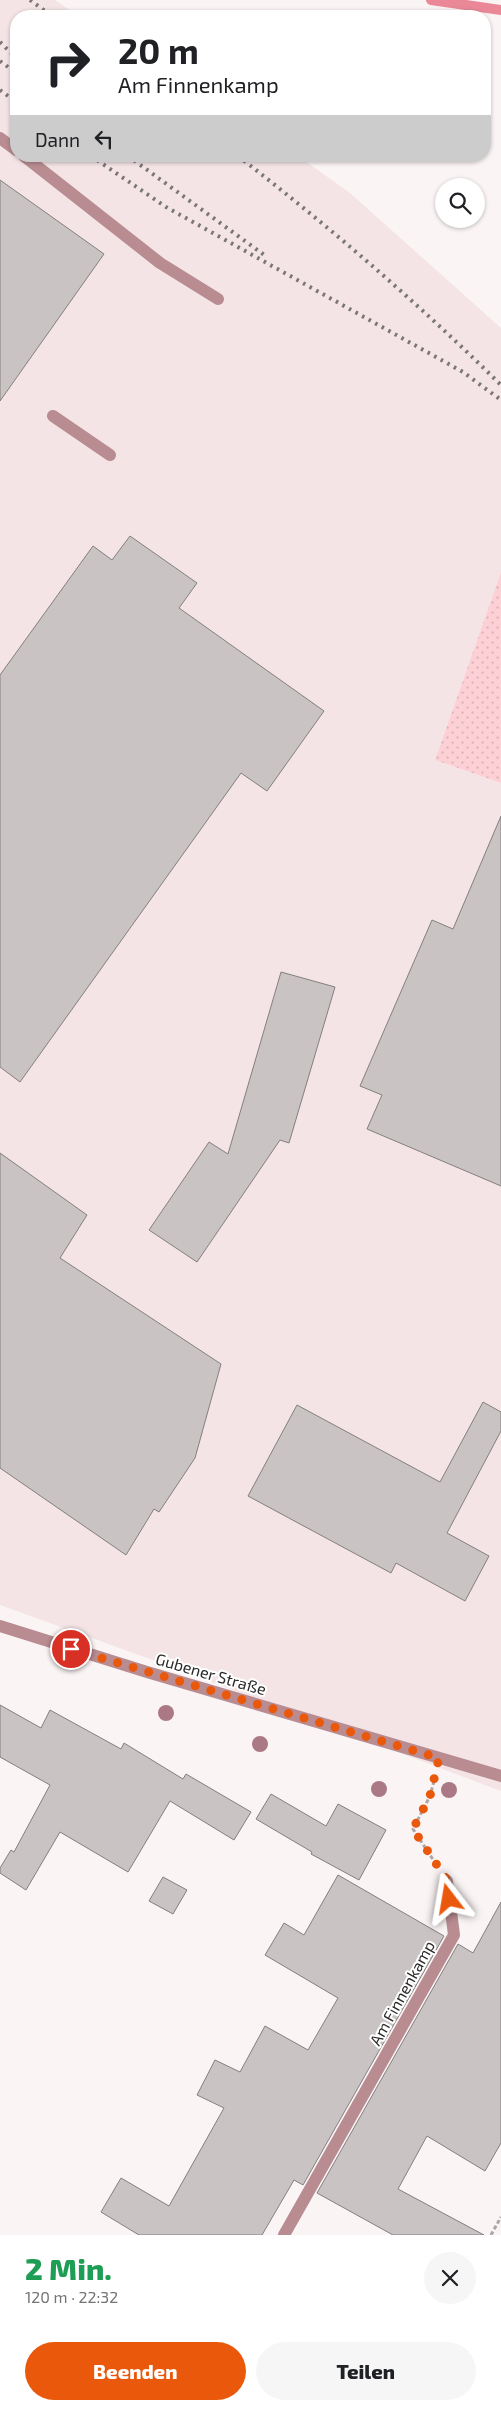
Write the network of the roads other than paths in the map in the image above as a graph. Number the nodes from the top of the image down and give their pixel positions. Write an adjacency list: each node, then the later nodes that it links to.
1 (32, 162): 2 (street)
2 (218, 299)
3 (53, 416): 4 (street)
4 (110, 455)
5 (0, 1626): 6 (street, Gubener Straße)
6 (501, 1776)
7 (447, 1880): 8 (street, Am Finnenkamp)
8 (284, 2235)

